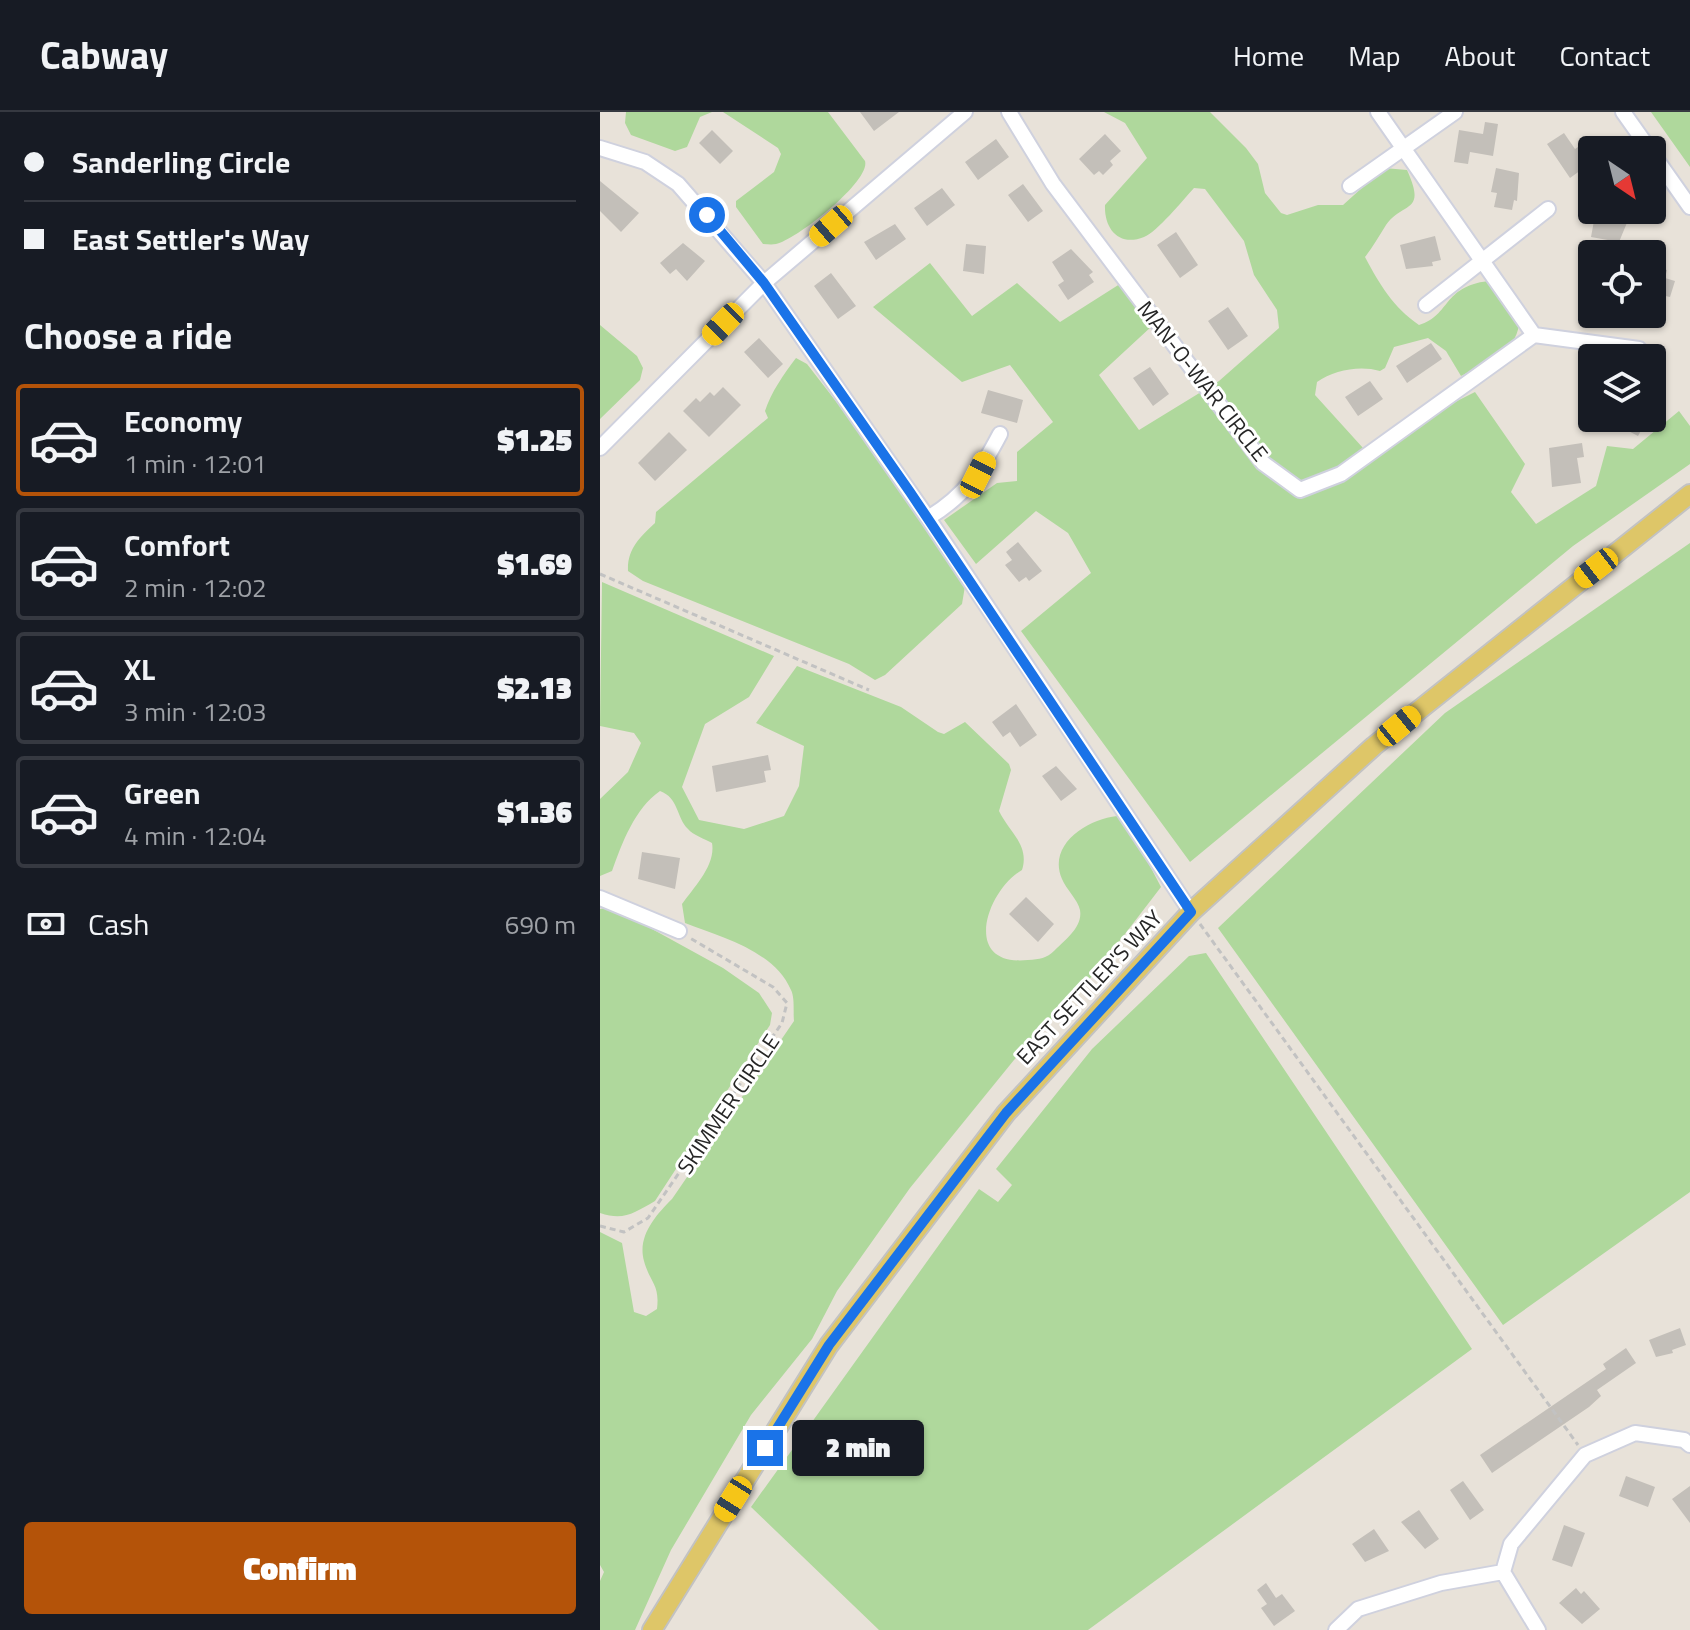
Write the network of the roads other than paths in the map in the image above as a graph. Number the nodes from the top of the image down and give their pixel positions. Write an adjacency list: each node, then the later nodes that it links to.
1 (965, 112): 14 (street)
2 (1009, 112): 16 (street, MAN-O-WAR CIRCLE)
3 (1378, 112): 8 (street)
4 (1455, 112): 8 (street)
5 (1623, 112): 6 (street)
6 (1640, 136)
7 (600, 148): 14 (street)
8 (1406, 150): 10 (street); 13 (street)
9 (1666, 173): 11 (street)
10 (1350, 186)
11 (1690, 207)
12 (1548, 209): 13 (street)
13 (1482, 262): 15 (street); 16 (street)
14 (764, 283): 19 (street); 21 (street)
15 (1426, 305)
16 (1534, 335): 17 (street)
17 (1602, 344)
18 (1000, 434): 21 (street)
19 (600, 448)
20 (1690, 494): 23 (main road, EAST SETTLER'S WAY)
21 (928, 518): 23 (street)
22 (600, 898): 24 (street)
23 (1191, 912): 27 (main road, EAST SETTLER'S WAY)
24 (679, 931)
25 (1690, 1445): 26 (street)
26 (1503, 1572): 28 (street); 29 (street)
27 (652, 1630)
28 (1336, 1630)
29 (1538, 1630)

